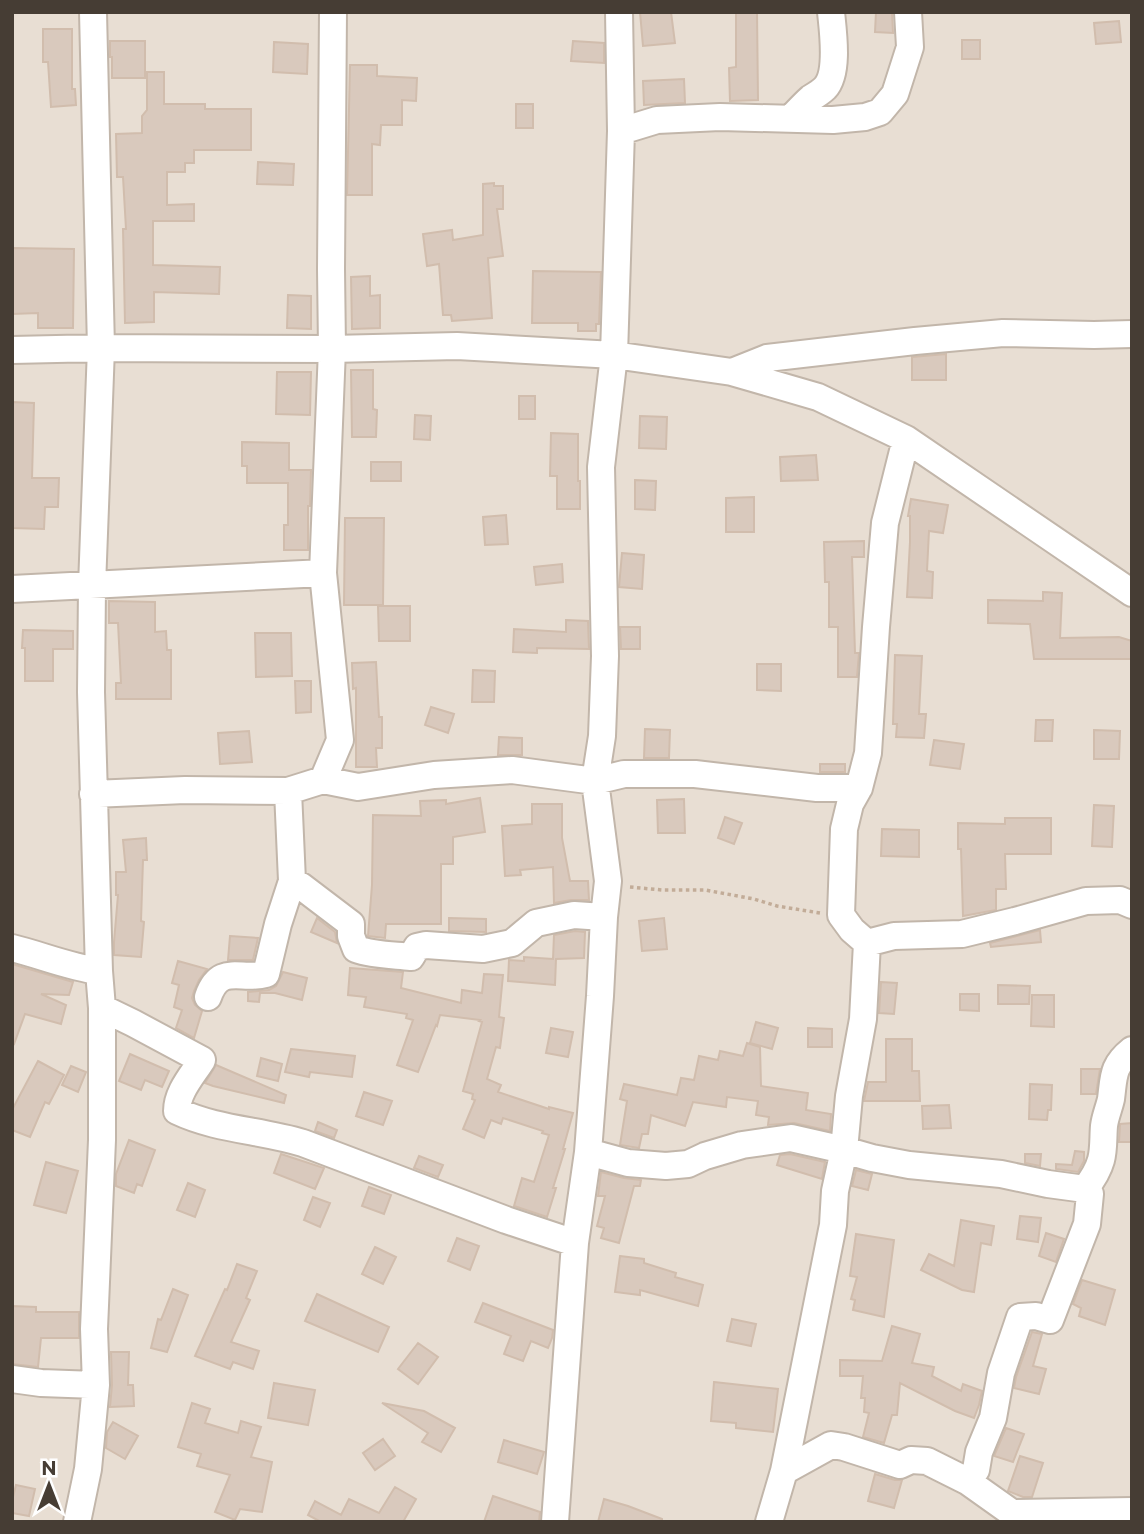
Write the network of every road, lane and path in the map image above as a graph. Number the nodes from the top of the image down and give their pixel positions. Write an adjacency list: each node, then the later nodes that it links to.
1 (93, 12): 9 (street)
2 (333, 12): 10 (street)
3 (619, 12): 7 (street)
4 (831, 12): 6 (street)
5 (908, 12): 6 (street)
6 (791, 118): 7 (street)
7 (621, 131): 12 (street)
8 (1132, 334): 13 (street)
9 (101, 348): 10 (street); 11 (street); 16 (street)
10 (332, 349): 12 (street); 15 (street)
11 (12, 350)
12 (614, 355): 13 (street); 20 (street)
13 (732, 372): 14 (street)
14 (906, 439): 18 (street); 22 (street)
15 (323, 573): 16 (street); 19 (street)
16 (92, 586): 17 (street); 24 (street)
17 (12, 589)
18 (1132, 593)
19 (323, 780): 20 (street); 23 (street)
20 (595, 781): 21 (street); 27 (street)
21 (817, 788): 22 (street); 25 (street)
22 (859, 788): 25 (street)
23 (288, 791): 24 (street); 26 (street)
24 (93, 794): 33 (street)
25 (844, 829): 29 (street)
26 (292, 881): 30 (street); 34 (street)
27 (608, 881): 29 (path); 30 (street)
28 (1132, 905): 31 (street)
29 (841, 915): 31 (street)
30 (604, 917): 38 (street)
31 (867, 943): 37 (street)
32 (12, 948): 33 (street)
33 (99, 971): 35 (street)
34 (208, 997)
35 (102, 1008): 40 (street); 42 (street)
36 (1132, 1050): 39 (street)
37 (844, 1150): 38 (street); 39 (street); 43 (street)
38 (588, 1152): 40 (street)
39 (1085, 1189): 44 (street)
40 (575, 1243): 47 (street)
41 (12, 1379): 42 (street)
42 (96, 1385): 46 (street)
43 (784, 1471): 44 (street); 48 (street)
44 (967, 1480): 45 (street)
45 (1132, 1511)
46 (78, 1522)
47 (555, 1522)
48 (769, 1522)

